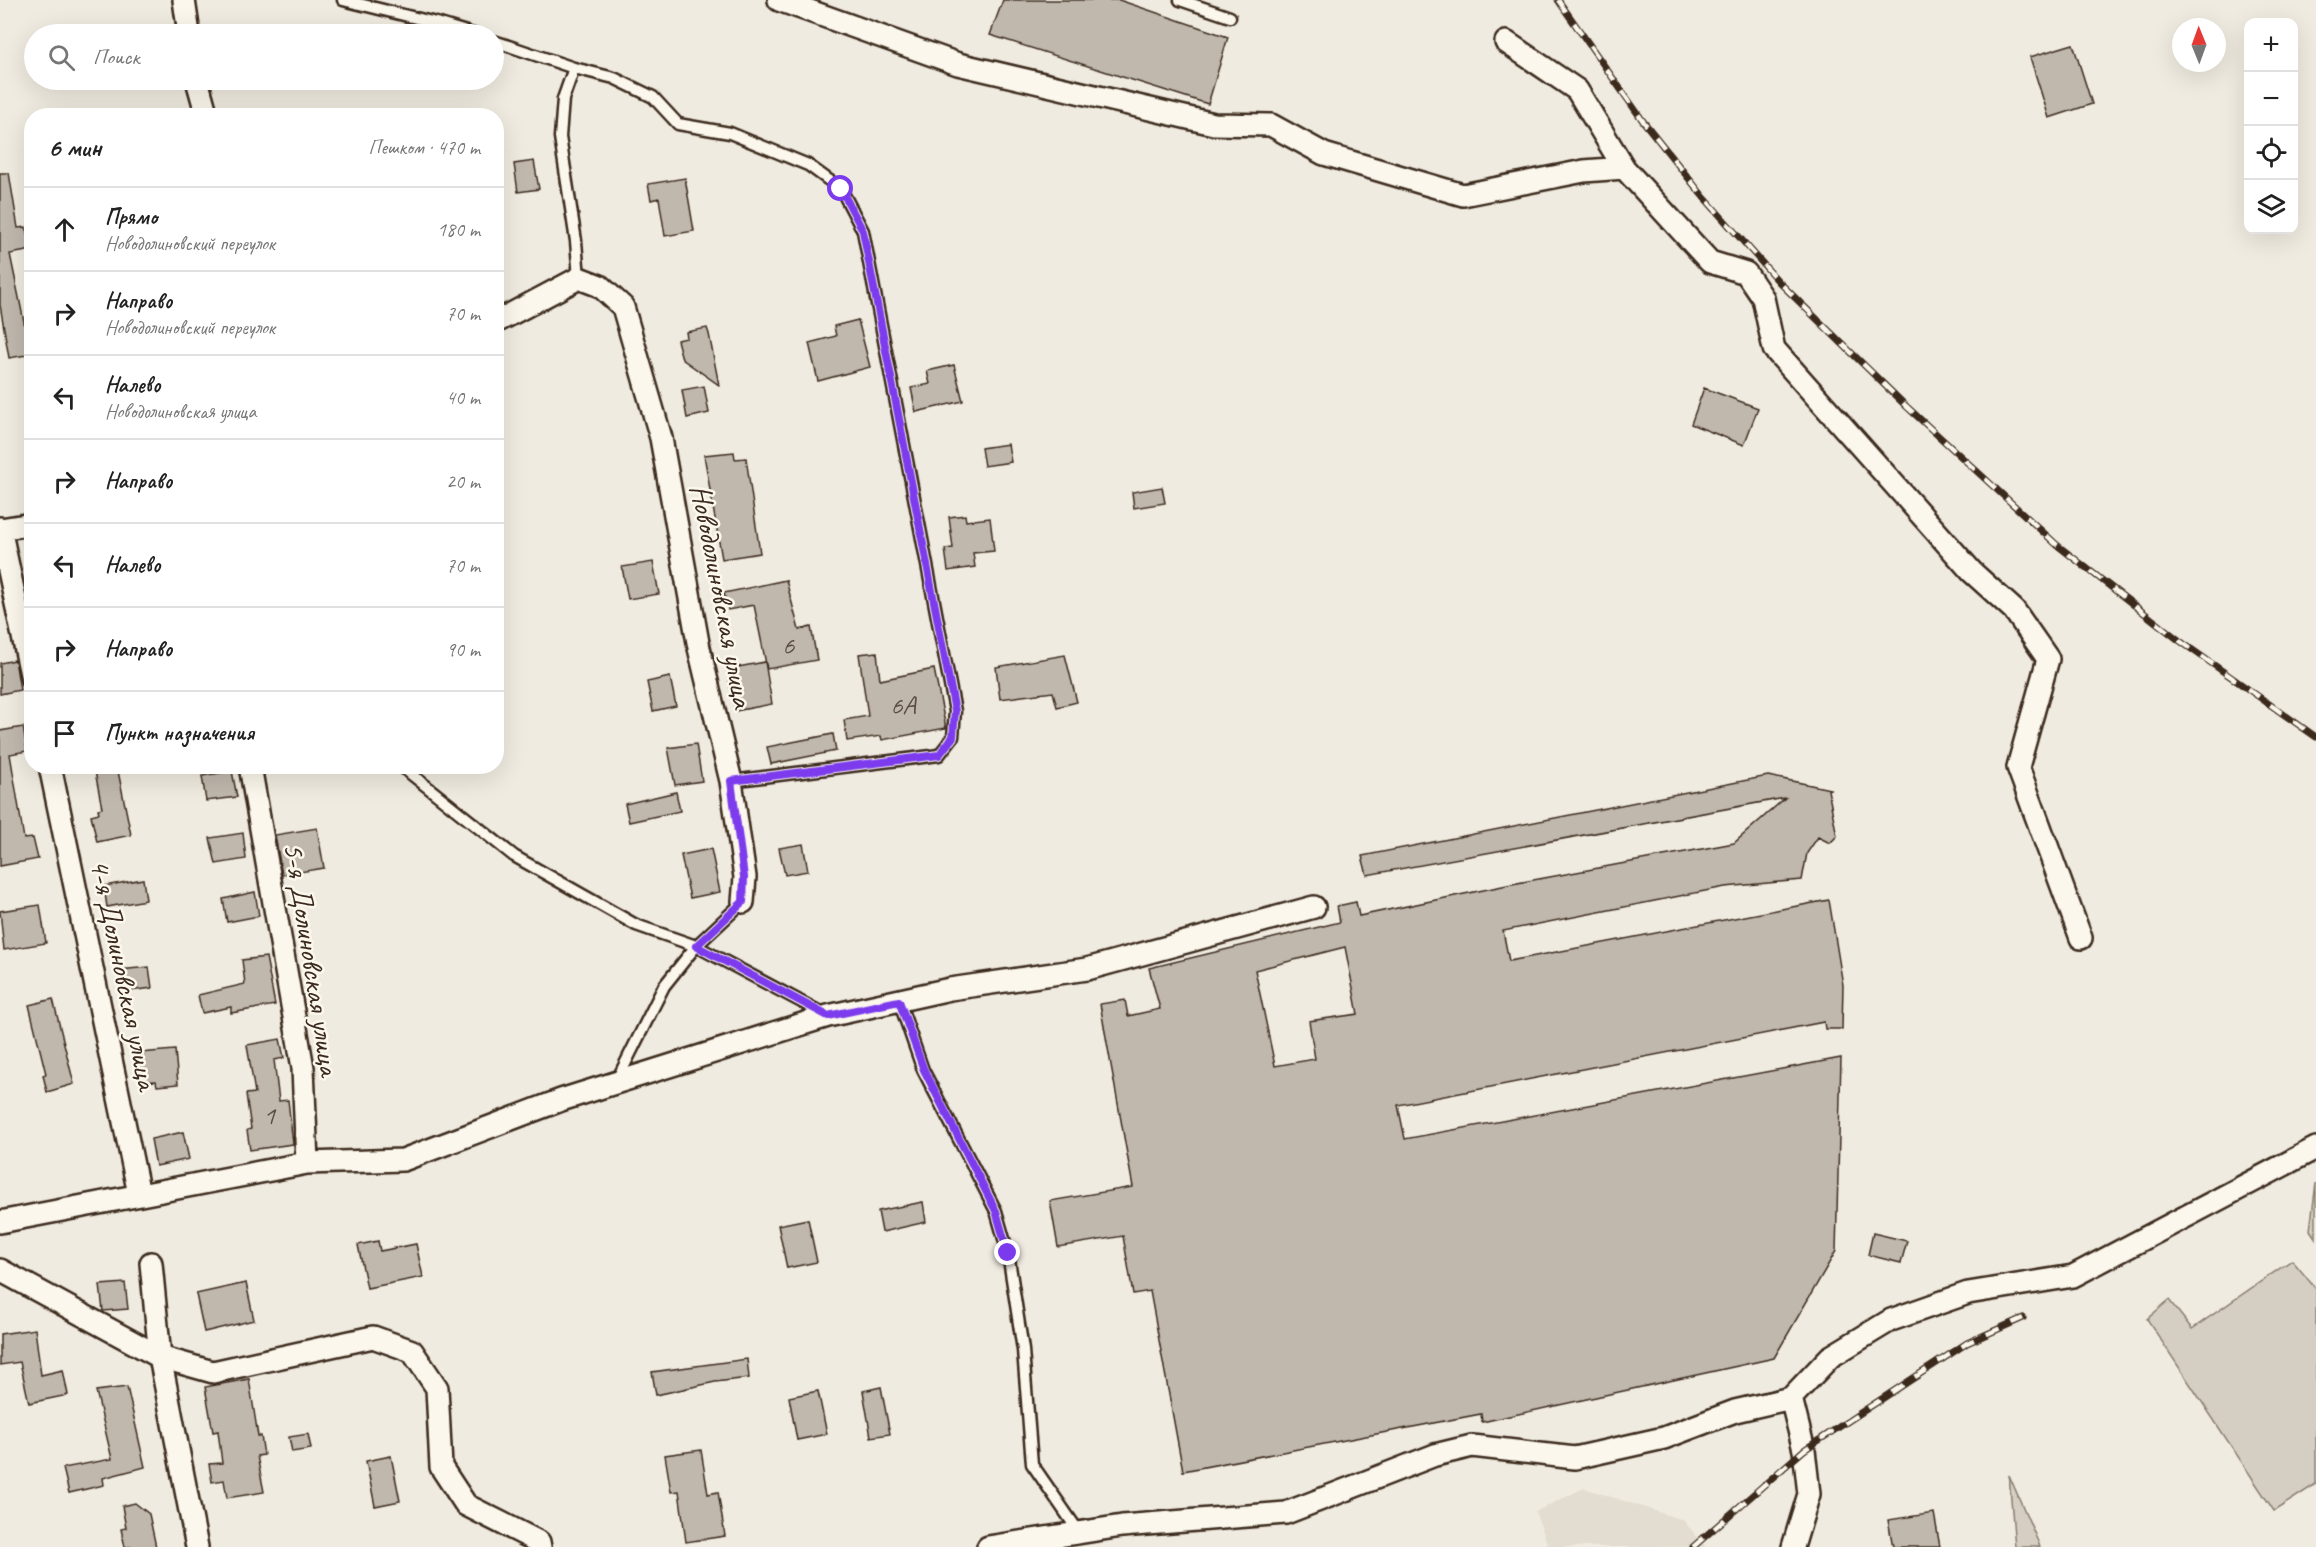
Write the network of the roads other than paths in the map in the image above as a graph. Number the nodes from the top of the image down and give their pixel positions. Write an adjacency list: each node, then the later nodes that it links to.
1 (184, 0): 6 (street)
2 (343, 0): 7 (lane)
3 (778, 0): 13 (street)
4 (1179, 0): 5 (lane)
5 (1230, 17)
6 (188, 24)
7 (439, 24)
8 (1506, 42): 13 (street)
9 (504, 44): 10 (lane)
10 (574, 68): 14 (lane); 22 (lane)
11 (200, 90): 12 (street)
12 (205, 108)
13 (1624, 168): 25 (street)
14 (579, 278): 15 (street); 22 (street, Новодолиновская улица)
15 (504, 318)
16 (24, 525): 17 (street)
17 (0, 529): 18 (street)
18 (24, 642)
19 (52, 774): 32 (street, 4-я Долиновская улица)
20 (250, 774): 31 (street, 5-я Долиновская улица)
21 (412, 774): 26 (lane)
22 (731, 781): 23 (street, Новодолиновская улица)
23 (743, 902): 26 (lane)
24 (1314, 907): 27 (street)
25 (2081, 938)
26 (696, 946): 28 (lane); 29 (lane)
27 (899, 1001): 28 (street); 38 (lane)
28 (828, 1016): 29 (street)
29 (616, 1082): 31 (street)
30 (2316, 1148): 37 (street)
31 (307, 1163): 32 (street)
32 (139, 1194): 33 (street)
33 (0, 1222)
34 (151, 1263): 36 (street)
35 (0, 1270): 36 (street)
36 (160, 1357): 39 (street); 40 (street)
37 (1791, 1398): 38 (street); 42 (street)
38 (1079, 1532): 41 (street)
39 (543, 1545)
40 (196, 1547)
41 (988, 1547)
42 (1792, 1547)

